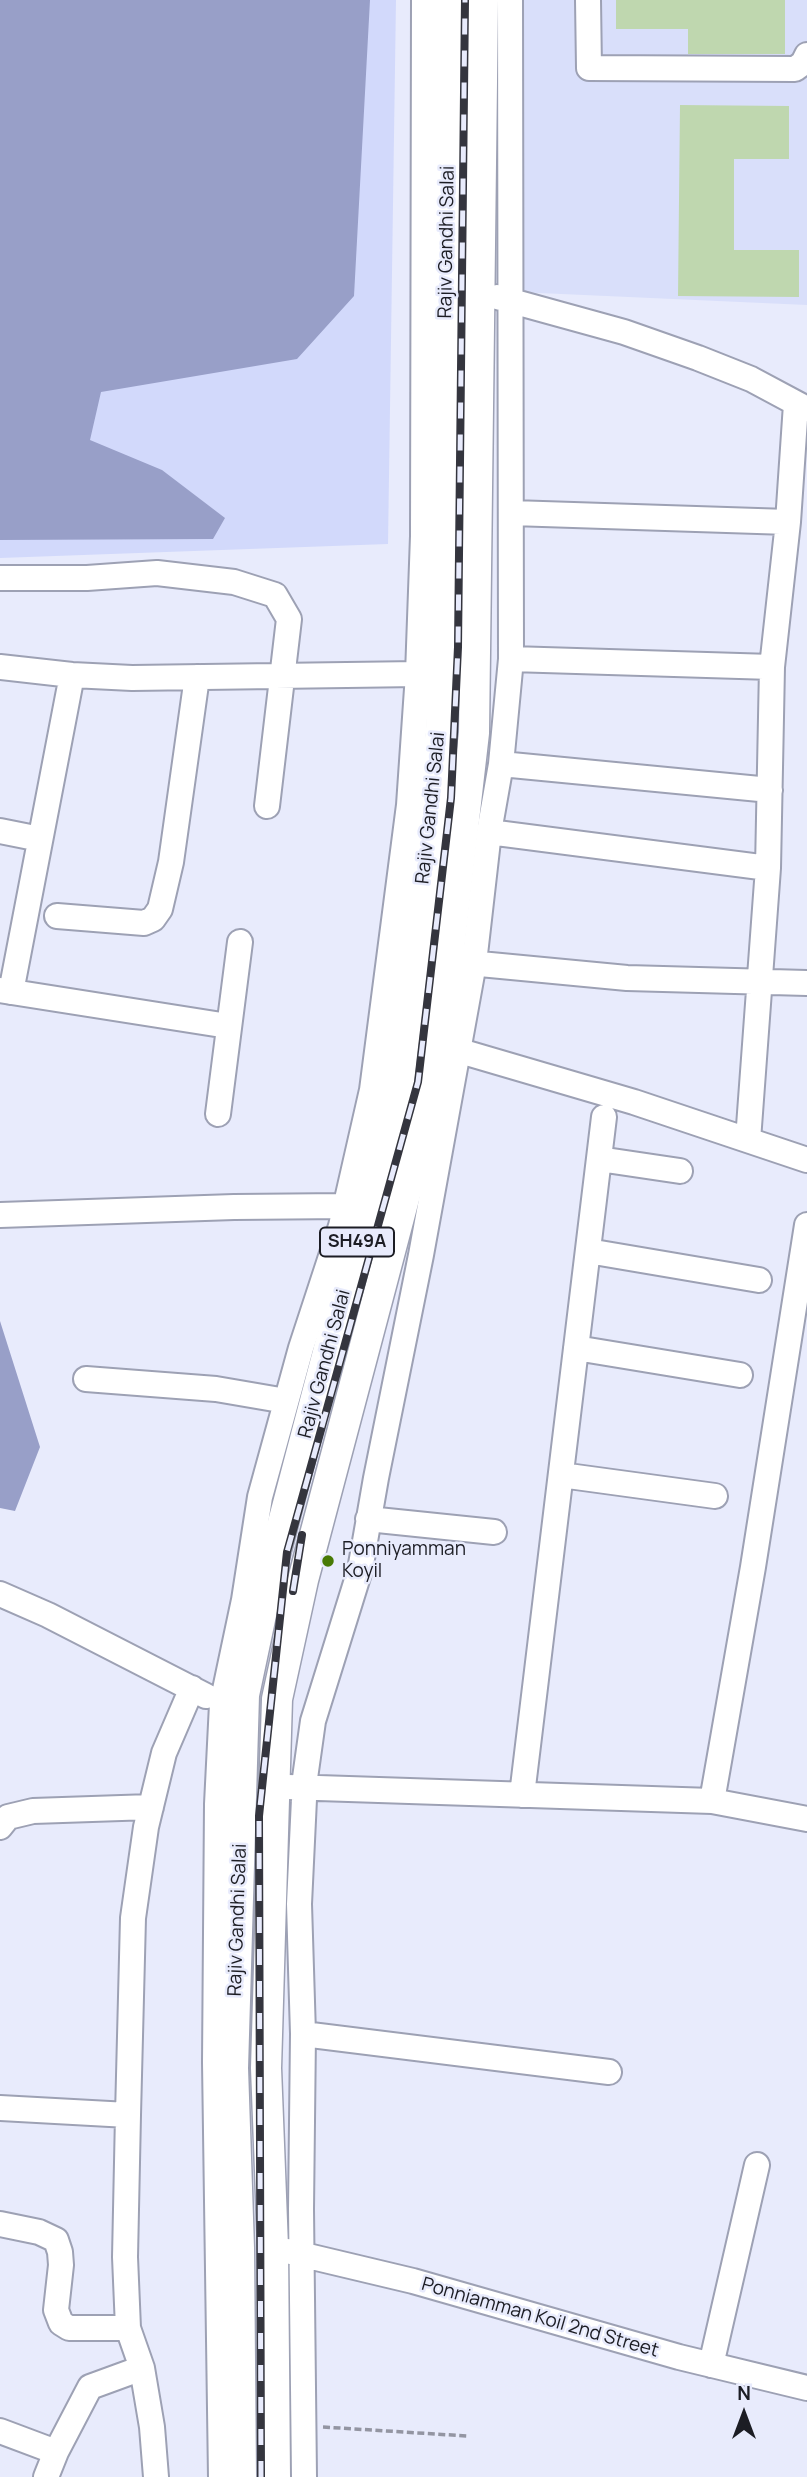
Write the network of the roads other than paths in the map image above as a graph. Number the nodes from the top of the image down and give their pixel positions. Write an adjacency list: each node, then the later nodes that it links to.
1 (424, 0): 16 (street)
2 (450, 0): 56 (main road, Rajiv Gandhi Salai / SH49A)
3 (483, 0): 7 (main road, Rajiv Gandhi Salai / SH49A)
4 (510, 0): 8 (street)
5 (588, 0): 6 (street)
6 (807, 55)
7 (479, 292): 8 (street); 29 (main road, Rajiv Gandhi Salai / SH49A)
8 (510, 300): 9 (street); 10 (street)
9 (802, 406): 11 (street)
10 (512, 513): 11 (street); 13 (street)
11 (788, 522): 15 (street)
12 (0, 578): 18 (street)
13 (511, 659): 15 (street); 20 (street)
14 (0, 667): 17 (street)
15 (772, 667): 21 (street)
16 (418, 674): 18 (street); 41 (street)
17 (72, 675): 19 (street); 25 (street)
18 (284, 676): 19 (street); 22 (street)
19 (197, 677): 27 (street)
20 (500, 764): 21 (street); 24 (street)
21 (770, 790): 26 (street)
22 (267, 806)
23 (0, 831): 25 (street)
24 (489, 832): 26 (street); 29 (street)
25 (40, 839): 32 (street)
26 (768, 868): 30 (street)
27 (57, 916)
28 (240, 942): 33 (street)
29 (461, 962): 30 (street); 34 (street); 57 (main road, Rajiv Gandhi Salai / SH49A)
30 (760, 982): 31 (street); 37 (street)
31 (807, 983)
32 (6, 991): 33 (street)
33 (228, 1026): 35 (street)
34 (460, 1051): 37 (street); 52 (street)
35 (218, 1114)
36 (604, 1117): 38 (street)
37 (748, 1140): 39 (street)
38 (599, 1159): 40 (street); 44 (street)
39 (807, 1160)
40 (680, 1171)
41 (345, 1206): 42 (street); 49 (street)
42 (0, 1215)
43 (807, 1225): 60 (street)
44 (588, 1251): 45 (street); 46 (street)
45 (759, 1280)
46 (576, 1348): 47 (street); 50 (street)
47 (740, 1376)
48 (86, 1379): 49 (street)
49 (286, 1401): 56 (street)
50 (561, 1475): 51 (street); 59 (street)
51 (715, 1496)
52 (369, 1519): 53 (street); 58 (street)
53 (494, 1532)
54 (0, 1594): 55 (street)
55 (192, 1688): 56 (street); 61 (street)
56 (232, 1709): 79 (street); 80 (main road, Rajiv Gandhi Salai / SH49A)
57 (275, 1786): 58 (street); 70 (main road, Rajiv Gandhi Salai / SH49A)
58 (305, 1788): 59 (street); 64 (street)
59 (522, 1795): 60 (street)
60 (712, 1801): 62 (street)
61 (150, 1808): 63 (street); 67 (street)
62 (807, 1819)
63 (0, 1827)
64 (303, 2034): 65 (street); 70 (street)
65 (609, 2072)
66 (0, 2109): 67 (street)
67 (128, 2115): 71 (street)
68 (757, 2165): 72 (street)
69 (0, 2224): 71 (street)
70 (287, 2251): 72 (street, Ponniamman Koil 2nd Street); 81 (main road, Rajiv Gandhi Salai / SH49A); 82 (street)
71 (128, 2328): 73 (street)
72 (711, 2365): 74 (street, Ponniamman Koil 2nd Street)
73 (142, 2368): 76 (street); 78 (street)
74 (807, 2388)
75 (0, 2431): 76 (street)
76 (56, 2452): 77 (street)
77 (46, 2477)
78 (156, 2477)
79 (220, 2477)
80 (241, 2477)
81 (275, 2477)
82 (304, 2477)

